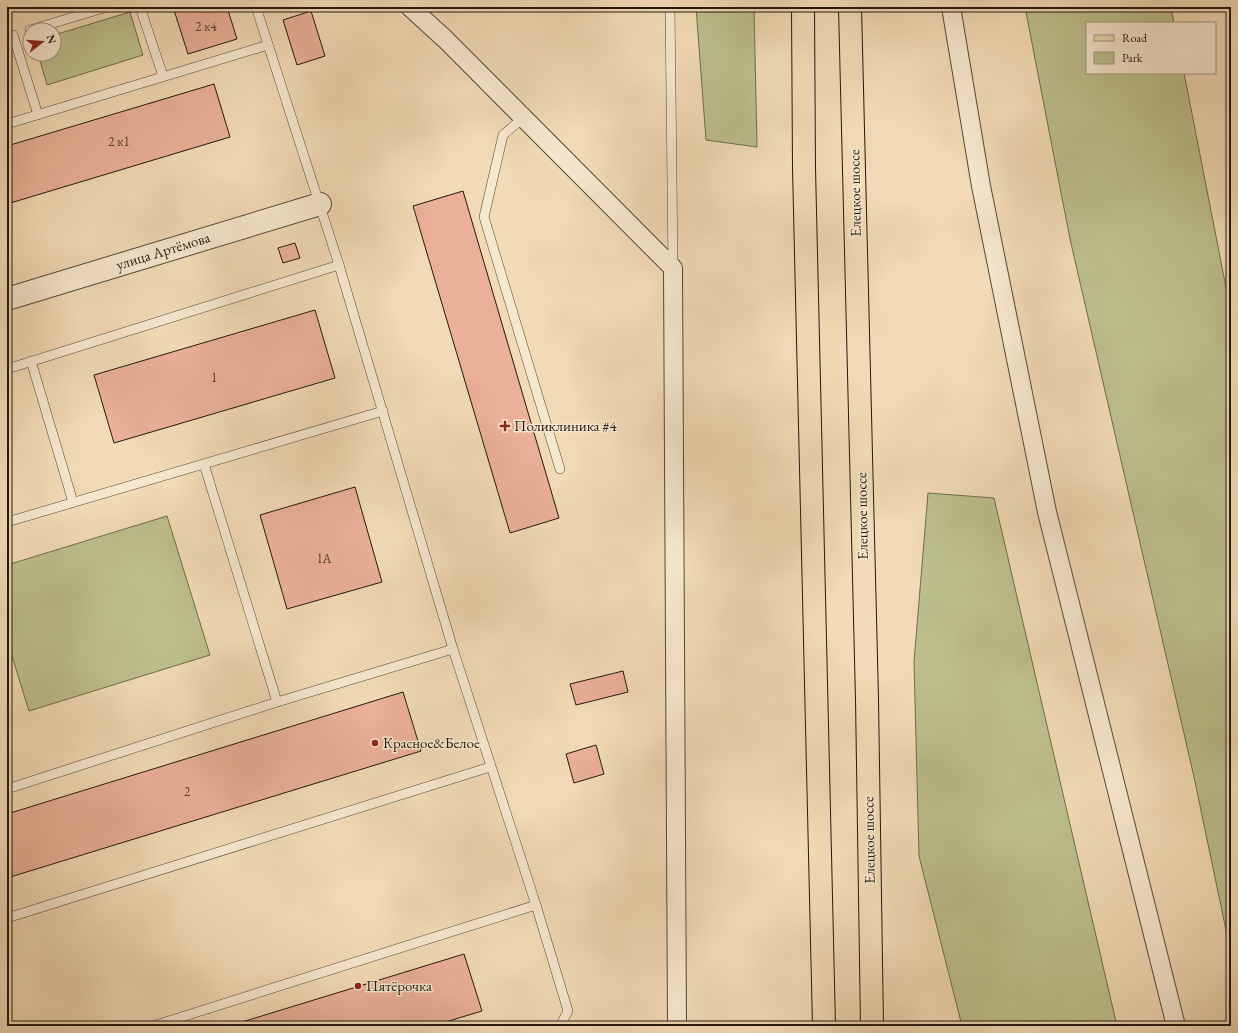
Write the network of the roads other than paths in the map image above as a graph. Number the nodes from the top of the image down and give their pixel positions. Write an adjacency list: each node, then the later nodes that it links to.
1 (106, 7): 9 (lane)
2 (140, 7): 13 (lane)
3 (256, 7): 12 (lane)
4 (410, 7): 15 (street)
5 (670, 7): 19 (lane)
6 (803, 7): 37 (main road)
7 (850, 7): 38 (main road, Елецкое шоссе)
8 (952, 7): 39 (street)
9 (56, 22)
10 (22, 32): 11 (lane)
11 (10, 36): 14 (lane)
12 (268, 45): 13 (lane); 17 (lane)
13 (163, 76): 14 (lane)
14 (38, 115): 16 (lane)
15 (523, 118): 19 (street); 25 (lane)
16 (7, 124)
17 (320, 204): 18 (lane); 20 (street, улица Артёмова)
18 (339, 265): 21 (lane); 23 (lane)
19 (672, 268): 36 (street)
20 (7, 299)
21 (31, 361): 22 (lane); 26 (lane)
22 (7, 369)
23 (383, 411): 24 (lane); 28 (lane)
24 (204, 464): 26 (lane); 29 (lane)
25 (560, 469)
26 (73, 502): 27 (lane)
27 (7, 522)
28 (453, 650): 29 (lane); 30 (lane)
29 (277, 702): 31 (lane)
30 (490, 767): 32 (lane); 33 (lane)
31 (7, 789)
32 (536, 905): 34 (lane); 35 (lane)
33 (7, 918)
34 (153, 1026)
35 (560, 1026)
36 (677, 1026)
37 (824, 1026)
38 (872, 1026)
39 (1176, 1026)

